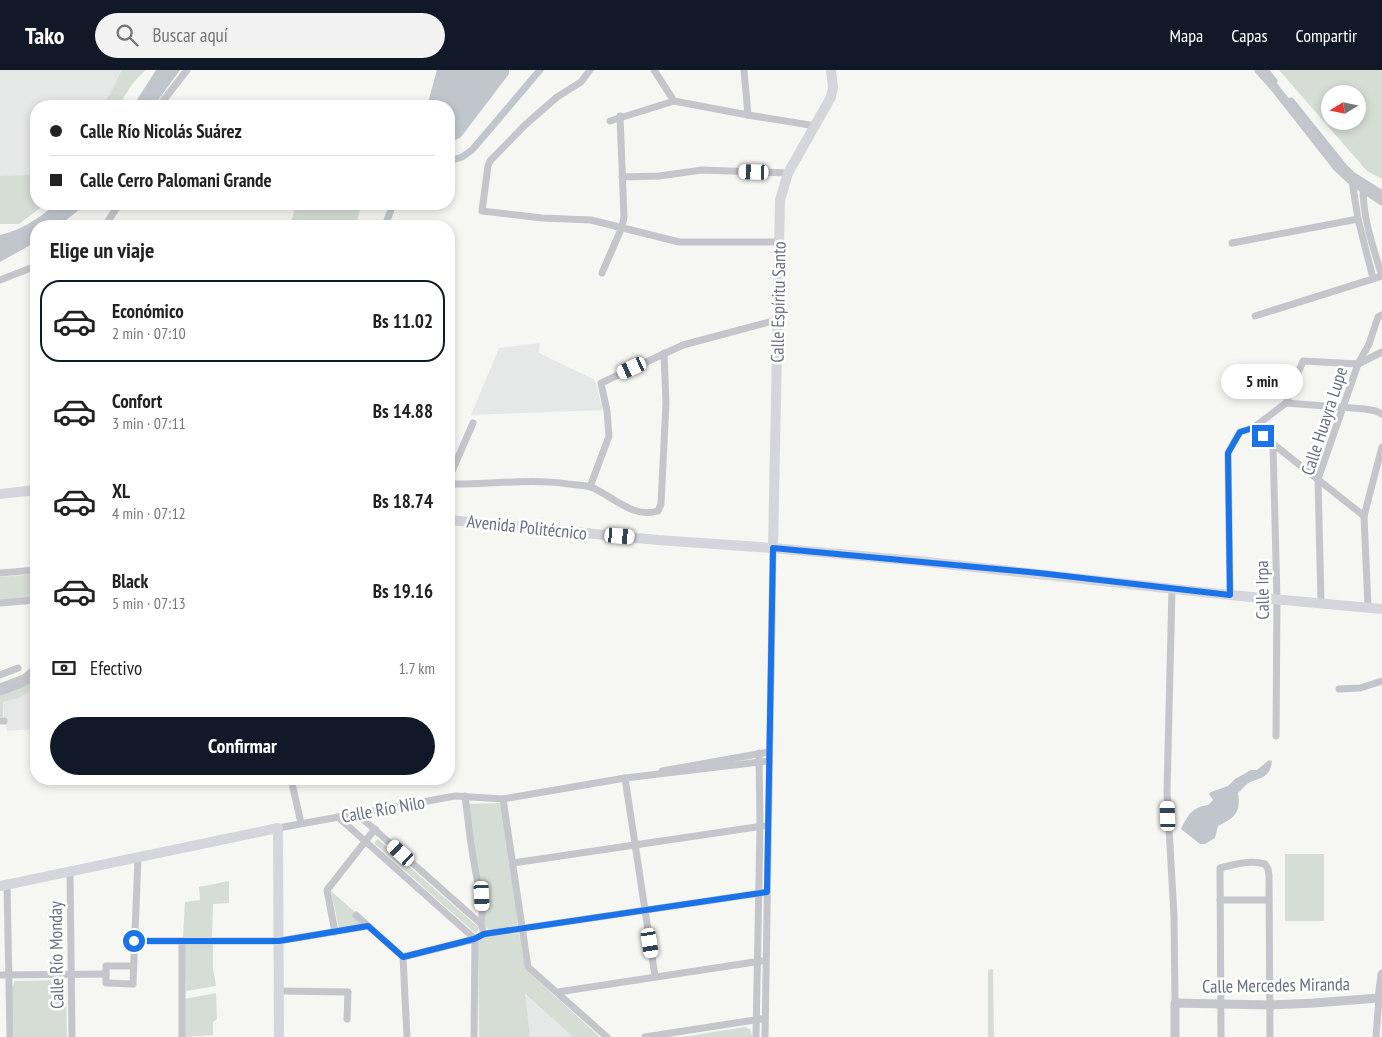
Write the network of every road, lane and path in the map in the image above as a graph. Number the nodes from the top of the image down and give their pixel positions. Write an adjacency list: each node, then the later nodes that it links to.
1 (186, 70): 7 (street)
2 (590, 70): 19 (street)
3 (654, 70): 8 (street)
4 (744, 70): 9 (street)
5 (831, 70): 12 (main road, Calle Espíritu Santo)
6 (1259, 70): 15 (street)
7 (164, 100)
8 (674, 101): 9 (street); 10 (street)
9 (748, 115): 12 (street)
10 (620, 116): 11 (street); 14 (street)
11 (610, 121)
12 (816, 126): 13 (main road, Calle Espíritu Santo)
13 (788, 173): 14 (street); 20 (main road, Calle Espíritu Santo)
14 (622, 176): 19 (street)
15 (1352, 181): 16 (street); 18 (street)
16 (1363, 188): 17 (street); 24 (street)
17 (1382, 201)
18 (1358, 219): 21 (street); 25 (street)
19 (622, 227): 20 (street); 23 (street)
20 (779, 242): 29 (main road, Calle Espíritu Santo)
21 (1232, 243)
22 (30, 268): 26 (street)
23 (602, 274)
24 (1382, 276): 25 (street)
25 (1373, 278): 28 (street)
26 (0, 280)
27 (1382, 315): 32 (street, Calle Huayra Lupe)
28 (1255, 316)
29 (777, 320): 31 (street); 48 (main road, Calle Espíritu Santo)
30 (1382, 352): 32 (street)
31 (664, 353): 43 (street); 43 (street)
32 (1358, 364): 33 (street); 34 (street, Calle Huayra Lupe)
33 (1286, 403): 34 (street); 37 (street)
34 (1342, 408): 35 (street); 41 (street, Calle Huayra Lupe)
35 (1382, 414)
36 (473, 423): 40 (street)
37 (1253, 428): 38 (street); 52 (street)
38 (1273, 445): 41 (street); 53 (street, Calle Irpa)
39 (1382, 447): 46 (street)
40 (455, 464)
41 (1318, 479): 46 (street); 56 (street, Calle Huayra Lupe)
42 (455, 484): 43 (street)
43 (590, 487)
44 (30, 491): 45 (main road)
45 (0, 494)
46 (1364, 516): 57 (street)
47 (455, 521): 48 (main road, Avenida Politécnico)
48 (773, 548): 51 (main road, Avenida Politécnico); 64 (street)
49 (30, 570): 50 (street)
50 (0, 573)
51 (1172, 589): 52 (main road, Avenida Politécnico); 113 (street)
52 (1230, 595): 53 (main road, Avenida Politécnico)
53 (1277, 599): 56 (main road, Avenida Politécnico); 63 (street, Calle Irpa)
54 (30, 600): 55 (street)
55 (0, 602)
56 (1321, 603): 57 (main road, Avenida Politécnico)
57 (1368, 607): 58 (main road, Avenida Politécnico)
58 (1382, 609)
59 (18, 668): 61 (street)
60 (30, 673): 62 (street)
61 (0, 675)
62 (0, 686)
63 (1276, 736)
64 (769, 752): 65 (street); 67 (street)
65 (759, 753): 66 (street); 68 (street)
66 (760, 761): 67 (street, Calle Río Nilo); 68 (street, Calle Río Nilo); 76 (street)
67 (769, 761): 76 (street)
68 (656, 776): 69 (street, Calle Río Nilo)
69 (625, 778): 72 (street, Calle Río Nilo); 80 (street)
70 (292, 785): 75 (street)
71 (465, 796): 72 (street, Calle Río Nilo); 73 (street, Calle Río Nilo); 91 (street)
72 (503, 799): 82 (street)
73 (356, 814): 74 (street, Calle Río Nilo); 78 (street)
74 (338, 817): 75 (street, Calle Río Nilo); 79 (street)
75 (301, 823): 77 (street, Calle Río Nilo)
76 (764, 826): 80 (street); 85 (street); 86 (street)
77 (278, 828): 81 (main road, Calle Río Nilo); 99 (main road)
78 (375, 829): 79 (street); 91 (street)
79 (365, 841): 94 (street); 96 (street)
80 (635, 845): 82 (street); 89 (street)
81 (138, 858): 83 (main road, Calle Río Nilo); 97 (street)
82 (513, 863): 93 (street)
83 (70, 872): 84 (main road, Calle Río Nilo); 105 (street, Calle Río Monday)
84 (4, 885): 104 (street)
85 (767, 892): 86 (street); 102 (street)
86 (758, 893): 89 (street); 101 (street)
87 (1220, 900): 88 (street); 88 (street); 114 (street)
88 (1269, 900): 115 (street)
89 (645, 910): 93 (street); 109 (street)
90 (356, 915): 92 (street)
91 (481, 924): 95 (street)
92 (368, 926): 94 (street); 100 (street)
93 (522, 928): 95 (street); 111 (street)
94 (334, 932): 99 (street)
95 (484, 934): 96 (street)
96 (474, 939): 100 (street); 124 (street)
97 (134, 941): 98 (street); 103 (street)
98 (182, 941): 99 (street); 121 (street)
99 (279, 941): 110 (main road)
100 (403, 957): 123 (street)
101 (757, 961): 102 (street); 109 (street); 118 (street)
102 (766, 961): 116 (street)
103 (133, 966): 106 (street); 106 (street)
104 (8, 974): 105 (street); 107 (street); 119 (street)
105 (71, 974): 106 (street); 120 (street, Calle Río Monday)
106 (106, 974)
107 (0, 975)
108 (1382, 975): 112 (street)
109 (655, 976): 111 (street)
110 (280, 991): 117 (street); 122 (main road)
111 (558, 992): 125 (street)
112 (1379, 998): 115 (street, Calle Mercedes Miranda); 132 (street)
113 (1175, 1003): 114 (street, Calle Mercedes Miranda); 129 (street)
114 (1220, 1004): 115 (street, Calle Mercedes Miranda); 130 (street)
115 (1270, 1005): 131 (street)
116 (766, 1018): 118 (street); 128 (street)
117 (347, 1019)
118 (756, 1019): 126 (street); 127 (street)
119 (10, 1037)
120 (72, 1037)
121 (182, 1037)
122 (279, 1037)
123 (407, 1037)
124 (474, 1037)
125 (607, 1037)
126 (645, 1037)
127 (756, 1037)
128 (765, 1037)
129 (1175, 1037)
130 (1221, 1037)
131 (1270, 1037)
132 (1376, 1037)

